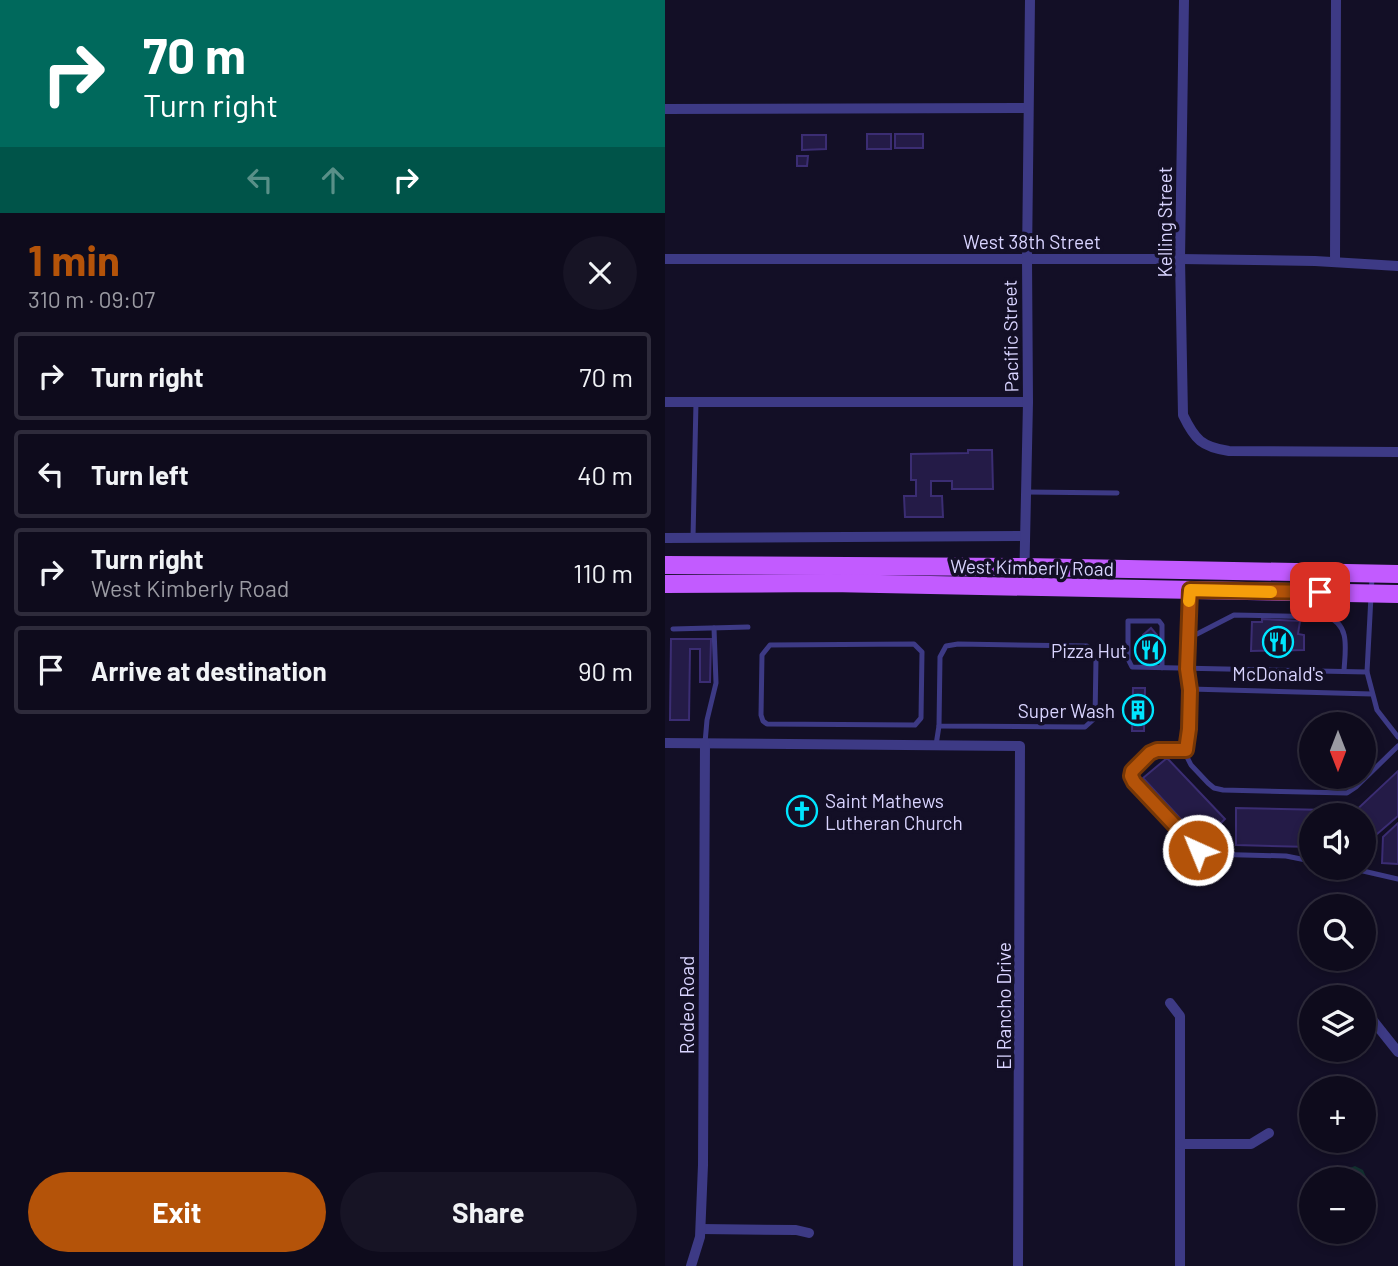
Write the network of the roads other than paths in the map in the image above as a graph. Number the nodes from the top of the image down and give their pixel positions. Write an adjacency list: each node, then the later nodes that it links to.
1 (1030, 0): 4 (street, Pacific Street)
2 (1184, 0): 8 (street, Kelling Street)
3 (1336, 0): 9 (street)
4 (1028, 108): 5 (street); 7 (street, Pacific Street)
5 (665, 109)
6 (665, 259): 7 (street, West 38th Street)
7 (1027, 259): 8 (street, West 38th Street); 13 (street, Pacific Street)
8 (1180, 259): 9 (street, West 38th Street); 14 (street, Kelling Street)
9 (1335, 262): 10 (street, West 38th Street)
10 (1398, 266)
11 (665, 402): 12 (street)
12 (696, 402): 13 (street); 19 (lane)
13 (1028, 402): 15 (street, Pacific Street)
14 (1398, 452)
15 (1025, 492): 16 (lane); 17 (street, Pacific Street)
16 (1117, 493)
17 (1024, 536): 19 (street, West Kimberly Road); 21 (street, Pacific Street)
18 (665, 538): 19 (street, West Kimberly Road)
19 (693, 538)
20 (665, 565): 21 (main road, West Kimberly Road)
21 (1024, 567): 22 (main road, West Kimberly Road); 25 (street, Pacific Street)
22 (1373, 573): 23 (main road, West Kimberly Road); 27 (lane)
23 (1398, 574)
24 (665, 584): 25 (main road, West Kimberly Road)
25 (1024, 588): 26 (main road, West Kimberly Road)
26 (1190, 590): 27 (main road, West Kimberly Road); 32 (lane)
27 (1372, 593): 28 (main road, West Kimberly Road); 36 (lane)
28 (1398, 594)
29 (714, 628): 30 (lane); 31 (lane); 43 (lane)
30 (748, 628)
31 (673, 629)
32 (1188, 634): 34 (lane); 35 (lane)
33 (1162, 668): 33 (lane); 34 (lane)
34 (1187, 669): 35 (lane); 37 (lane)
35 (1344, 671): 36 (lane)
36 (1367, 671): 38 (lane)
37 (1190, 690): 38 (lane); 47 (lane)
38 (1372, 694): 41 (lane)
39 (807, 725): 39 (lane); 44 (lane)
40 (939, 726): 40 (lane); 45 (lane)
41 (1398, 737)
42 (665, 743): 43 (street)
43 (705, 743): 44 (street); 56 (street, Rodeo Road)
44 (807, 744): 45 (street)
45 (936, 745): 59 (street, El Rancho Drive)
46 (1398, 746): 47 (lane)
47 (1186, 750): 48 (lane)
48 (1299, 859)
49 (1376, 874): 50 (lane)
50 (1398, 879)
51 (1170, 1003): 55 (street)
52 (1376, 1024): 53 (street)
53 (1398, 1052)
54 (1269, 1133): 55 (street)
55 (1180, 1144): 60 (street)
56 (701, 1229): 57 (street); 58 (street, Rodeo Road)
57 (809, 1233)
58 (691, 1266)
59 (1018, 1266)
60 (1180, 1266)

